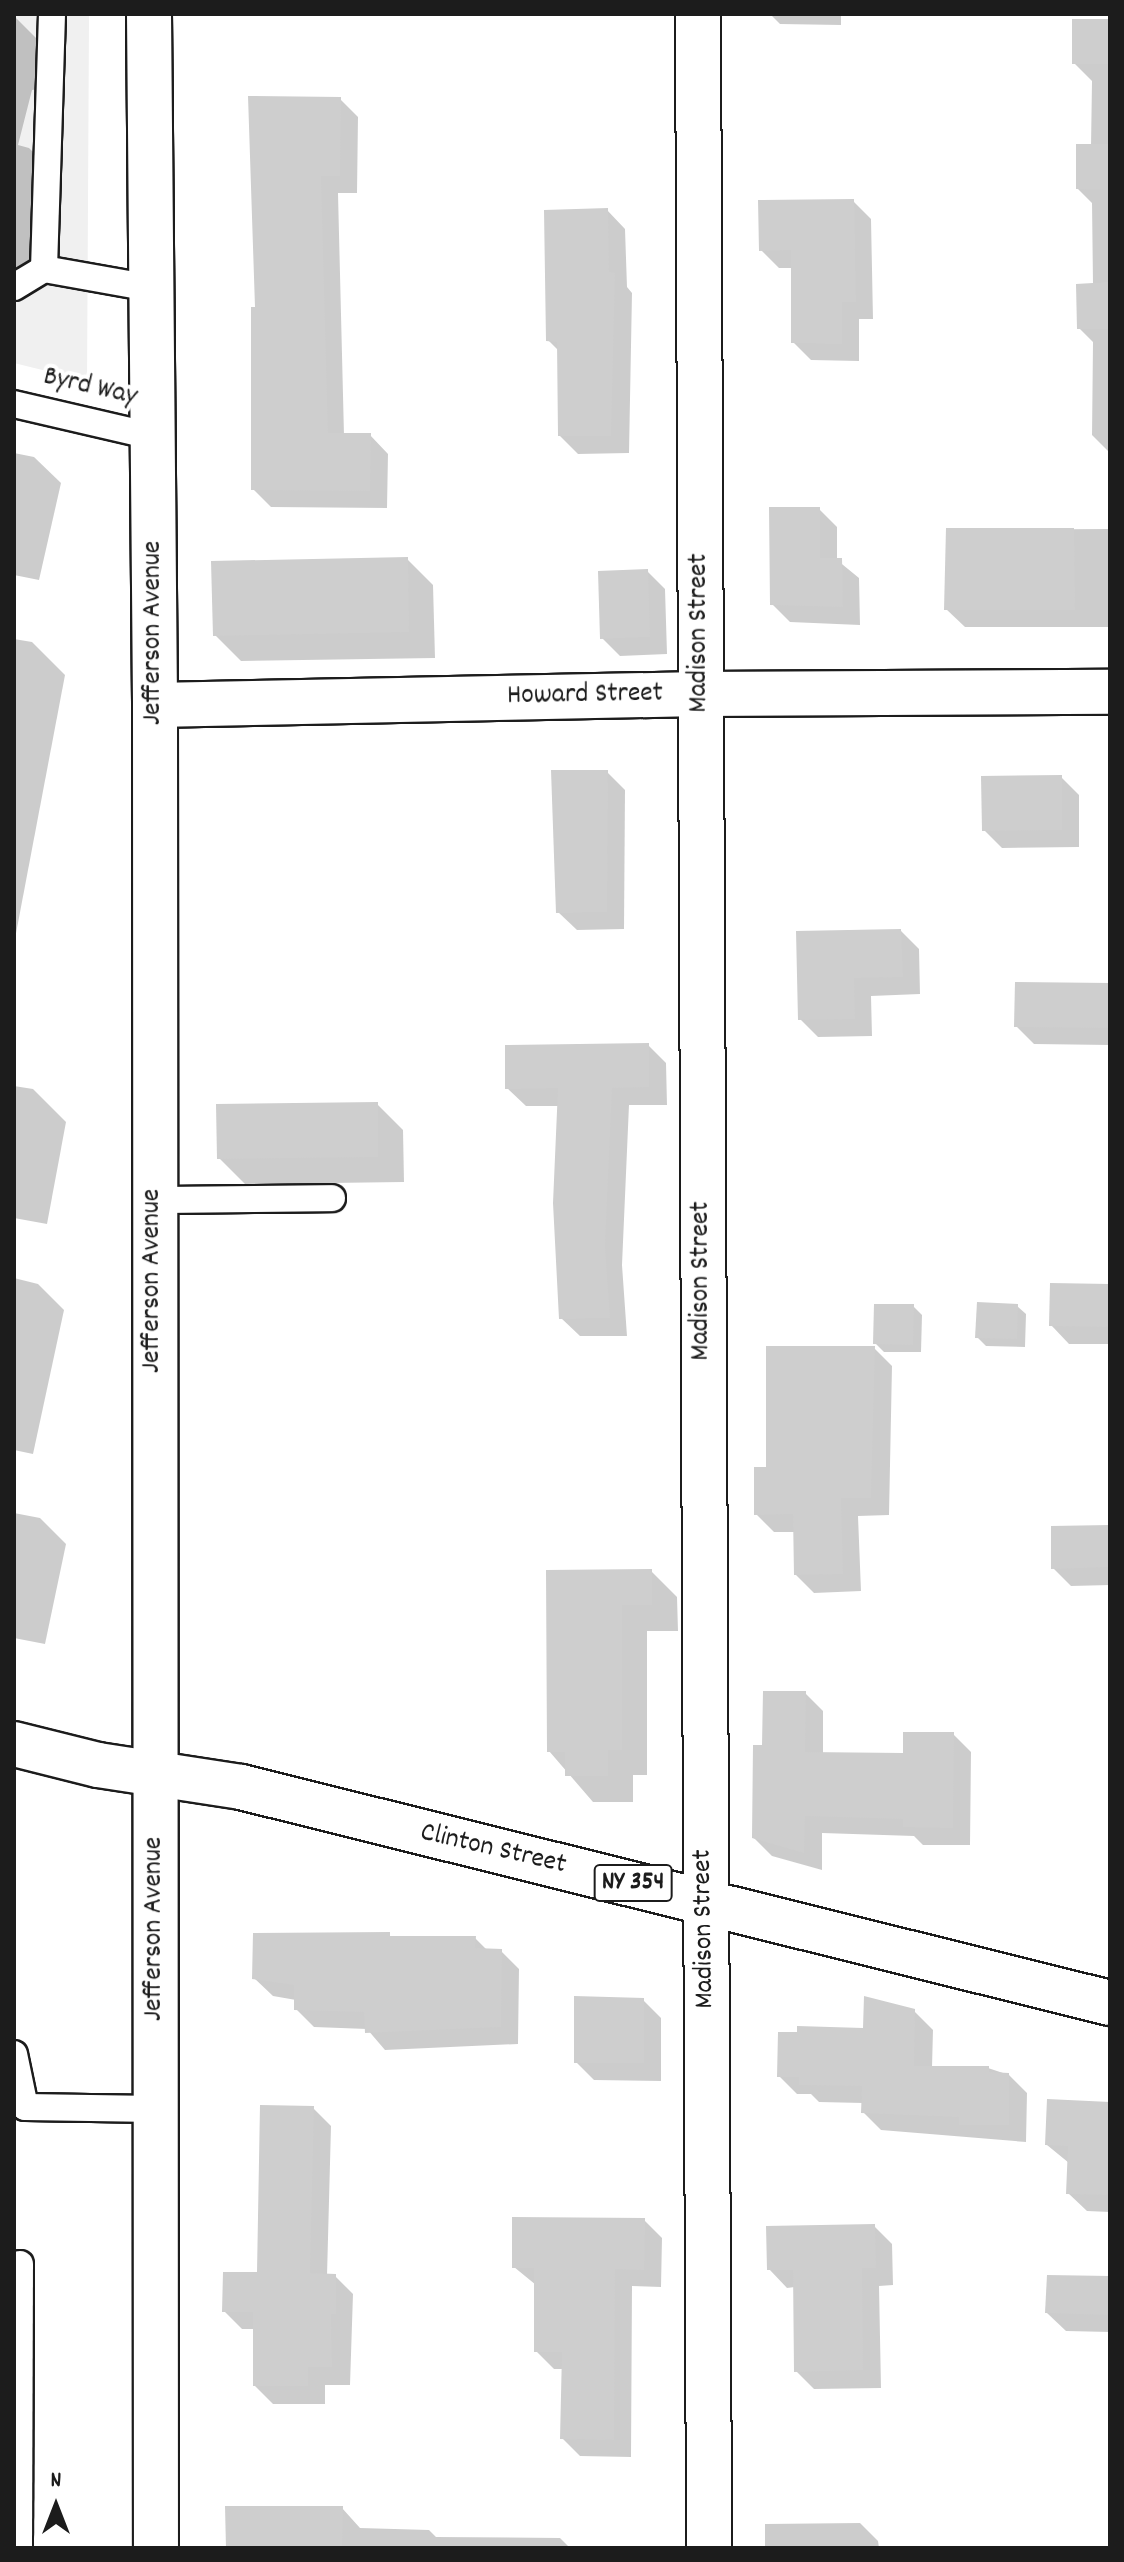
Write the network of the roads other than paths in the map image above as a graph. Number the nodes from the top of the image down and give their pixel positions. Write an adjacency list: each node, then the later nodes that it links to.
1 (52, 14): 4 (lane)
2 (149, 14): 6 (street, Jefferson Avenue)
3 (698, 14): 10 (street, Madison Street)
4 (44, 269): 5 (lane); 6 (lane)
5 (14, 287)
6 (151, 288): 8 (street, Jefferson Avenue)
7 (14, 404): 8 (lane, Byrd Way)
8 (152, 436): 11 (street, Jefferson Avenue)
9 (1110, 692): 10 (street, Howard Street)
10 (700, 694): 11 (street, Howard Street); 16 (street, Madison Street)
11 (155, 705): 13 (street, Jefferson Avenue)
12 (332, 1198): 13 (lane)
13 (154, 1200): 15 (street, Jefferson Avenue)
14 (14, 1744): 15 (street, Clinton Street / NY 354)
15 (154, 1773): 16 (street, Clinton Street / NY 354); 19 (street, Jefferson Avenue)
16 (705, 1900): 17 (street, Clinton Street / NY 354); 23 (street, Madison Street)
17 (1110, 2003)
18 (14, 2054): 19 (lane)
19 (156, 2109): 22 (street, Jefferson Avenue)
20 (20, 2264): 21 (lane)
21 (19, 2548)
22 (156, 2548)
23 (709, 2548)

